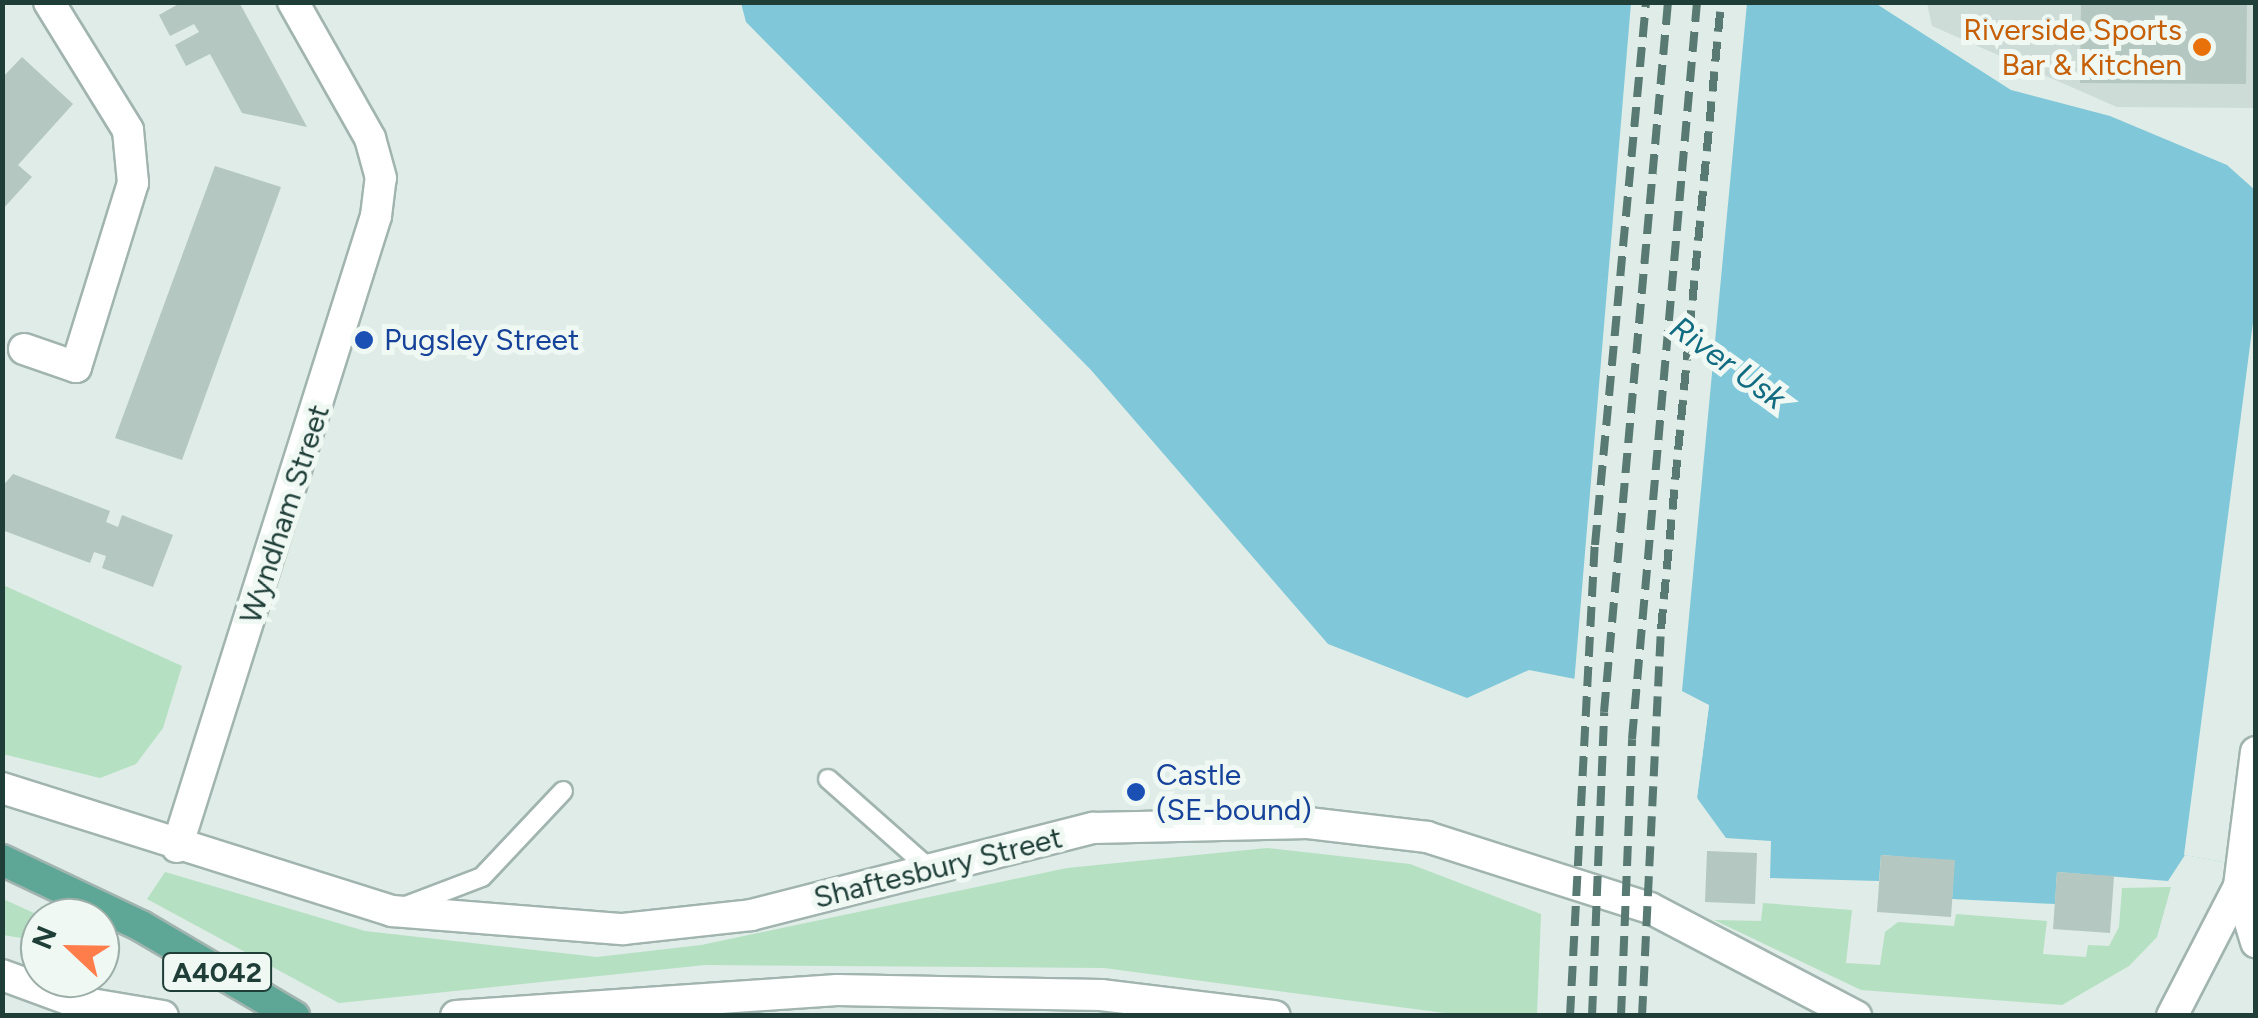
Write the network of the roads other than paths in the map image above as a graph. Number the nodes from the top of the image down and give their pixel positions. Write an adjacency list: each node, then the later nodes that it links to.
1 (49, 2): 3 (main road)
2 (294, 2): 8 (main road, Wyndham Street)
3 (24, 349)
4 (2256, 752): 11 (main road)
5 (828, 779): 10 (lane)
6 (2, 788): 8 (main road, Shaftesbury Street)
7 (563, 791): 12 (lane)
8 (178, 847): 12 (main road, Shaftesbury Street)
9 (2, 860): 16 (main road, A4042)
10 (934, 872): 12 (main road, Shaftesbury Street); 19 (main road, Shaftesbury Street)
11 (2240, 876): 13 (main road); 20 (main road)
12 (392, 912)
13 (2256, 942)
14 (2, 975): 15 (main road)
15 (162, 1016)
16 (294, 1016)
17 (456, 1016): 18 (main road)
18 (1275, 1016)
19 (1856, 1016)
20 (2172, 1016)

